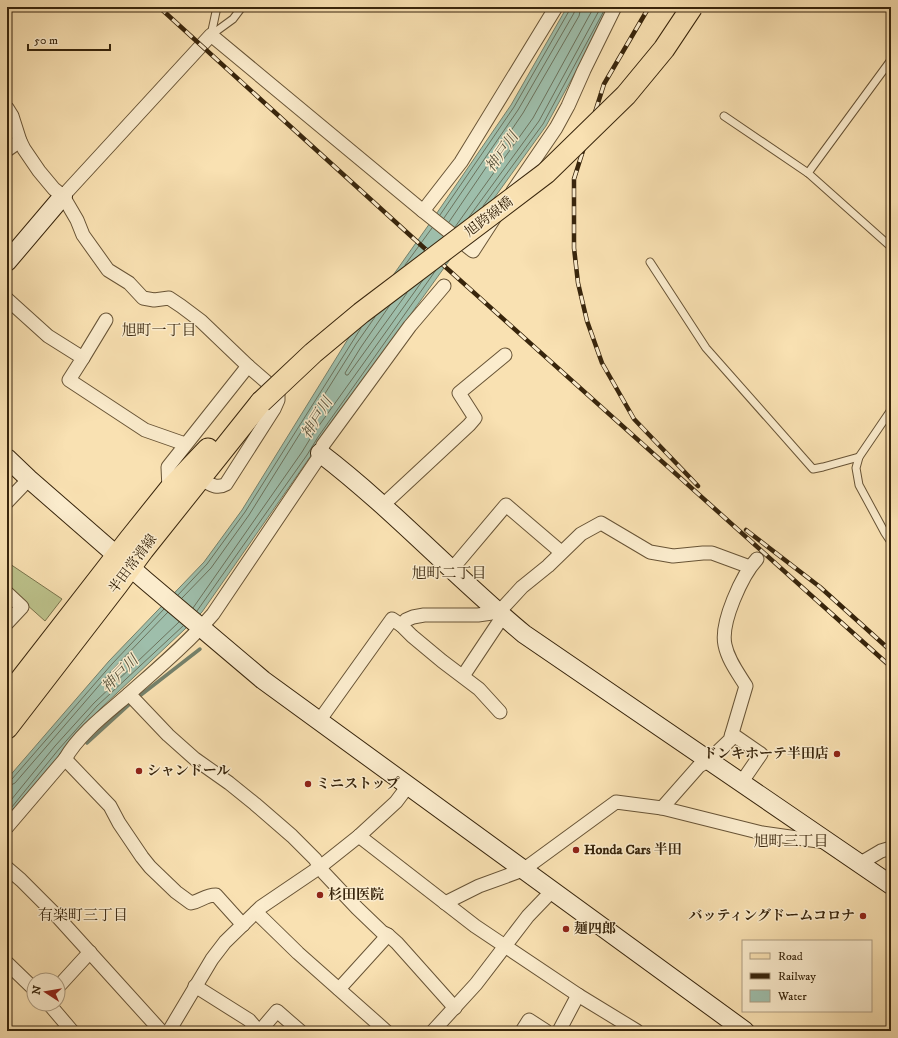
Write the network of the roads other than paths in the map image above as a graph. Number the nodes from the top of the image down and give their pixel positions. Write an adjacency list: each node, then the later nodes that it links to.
1 (217, 7): 7 (lane)
2 (242, 7): 7 (lane)
3 (556, 7): 15 (street)
4 (615, 7): 15 (street)
5 (685, 7): 25 (main road, 旭跨線橋)
6 (692, 7): 25 (main road, 旭跨線橋, bridge)
7 (211, 34): 14 (street); 15 (street)
8 (891, 60): 13 (lane)
9 (7, 108): 11 (street)
10 (724, 116): 13 (lane)
11 (20, 141): 12 (street); 14 (street)
12 (7, 150)
13 (808, 173): 16 (lane)
14 (63, 196): 17 (street); 24 (street)
15 (423, 211)
16 (891, 247)
17 (7, 262)
18 (650, 262): 29 (lane)
19 (444, 286): 28 (street)
20 (7, 299): 23 (street)
21 (106, 320): 23 (street)
22 (505, 355): 35 (street)
23 (83, 358): 27 (street)
24 (248, 366): 27 (street); 31 (street)
25 (258, 400): 31 (main road, 半田常滑線); 33 (main road, 半田常滑線)
26 (891, 410): 29 (lane)
27 (186, 444): 33 (street)
28 (320, 453): 35 (street); 44 (street)
29 (859, 457): 36 (lane)
30 (7, 458): 32 (street)
31 (200, 478): 38 (main road, 半田常滑線)
32 (28, 479): 34 (street); 38 (street)
33 (168, 490): 38 (main road, 半田常滑線)
34 (7, 502)
35 (383, 506): 39 (street)
36 (891, 542)
37 (561, 552): 39 (street); 41 (street); 51 (street)
38 (123, 561): 44 (street); 46 (main road, 半田常滑線); 50 (main road, 半田常滑線)
39 (452, 569): 41 (street)
40 (7, 593): 42 (street)
41 (501, 614): 43 (street); 45 (street); 53 (street)
42 (7, 623)
43 (401, 625): 45 (street); 49 (street)
44 (201, 628): 47 (street); 49 (street)
45 (463, 676): 48 (street)
46 (7, 697)
47 (132, 698): 52 (street); 62 (street)
48 (500, 712)
49 (319, 721): 55 (street)
50 (7, 728)
51 (732, 734): 53 (street); 54 (street)
52 (65, 759): 57 (street); 69 (street)
53 (708, 761): 54 (street); 56 (street)
54 (741, 783): 59 (street)
55 (408, 786): 58 (street); 64 (street)
56 (662, 808): 59 (street); 64 (street)
57 (7, 827)
58 (359, 836): 62 (street); 67 (street)
59 (827, 842): 61 (street)
60 (891, 848): 61 (street)
61 (859, 864): 65 (street)
62 (320, 867): 68 (street); 70 (street)
63 (7, 868): 72 (street)
64 (523, 870): 66 (street); 67 (street)
65 (891, 886)
66 (552, 891): 71 (street); 93 (street)
67 (445, 903): 71 (street)
68 (256, 912): 69 (street); 77 (street)
69 (243, 925): 76 (street)
70 (388, 935): 77 (street); 79 (street)
71 (505, 947): 78 (street); 79 (street)
72 (90, 952): 74 (street); 82 (street)
73 (7, 963): 75 (street)
74 (66, 978)
75 (26, 981)
76 (195, 986): 83 (street); 84 (street)
77 (339, 989): 87 (street)
78 (578, 995): 91 (street); 92 (street)
79 (455, 1008): 88 (street)
80 (56, 1012): 81 (street)
81 (72, 1031)
82 (161, 1031)
83 (168, 1031)
84 (256, 1031)
85 (260, 1031): 86 (street)
86 (300, 1031)
87 (386, 1031)
88 (433, 1031)
89 (522, 1031): 90 (street)
90 (546, 1031)
91 (559, 1031)
92 (637, 1031)
93 (745, 1031)

